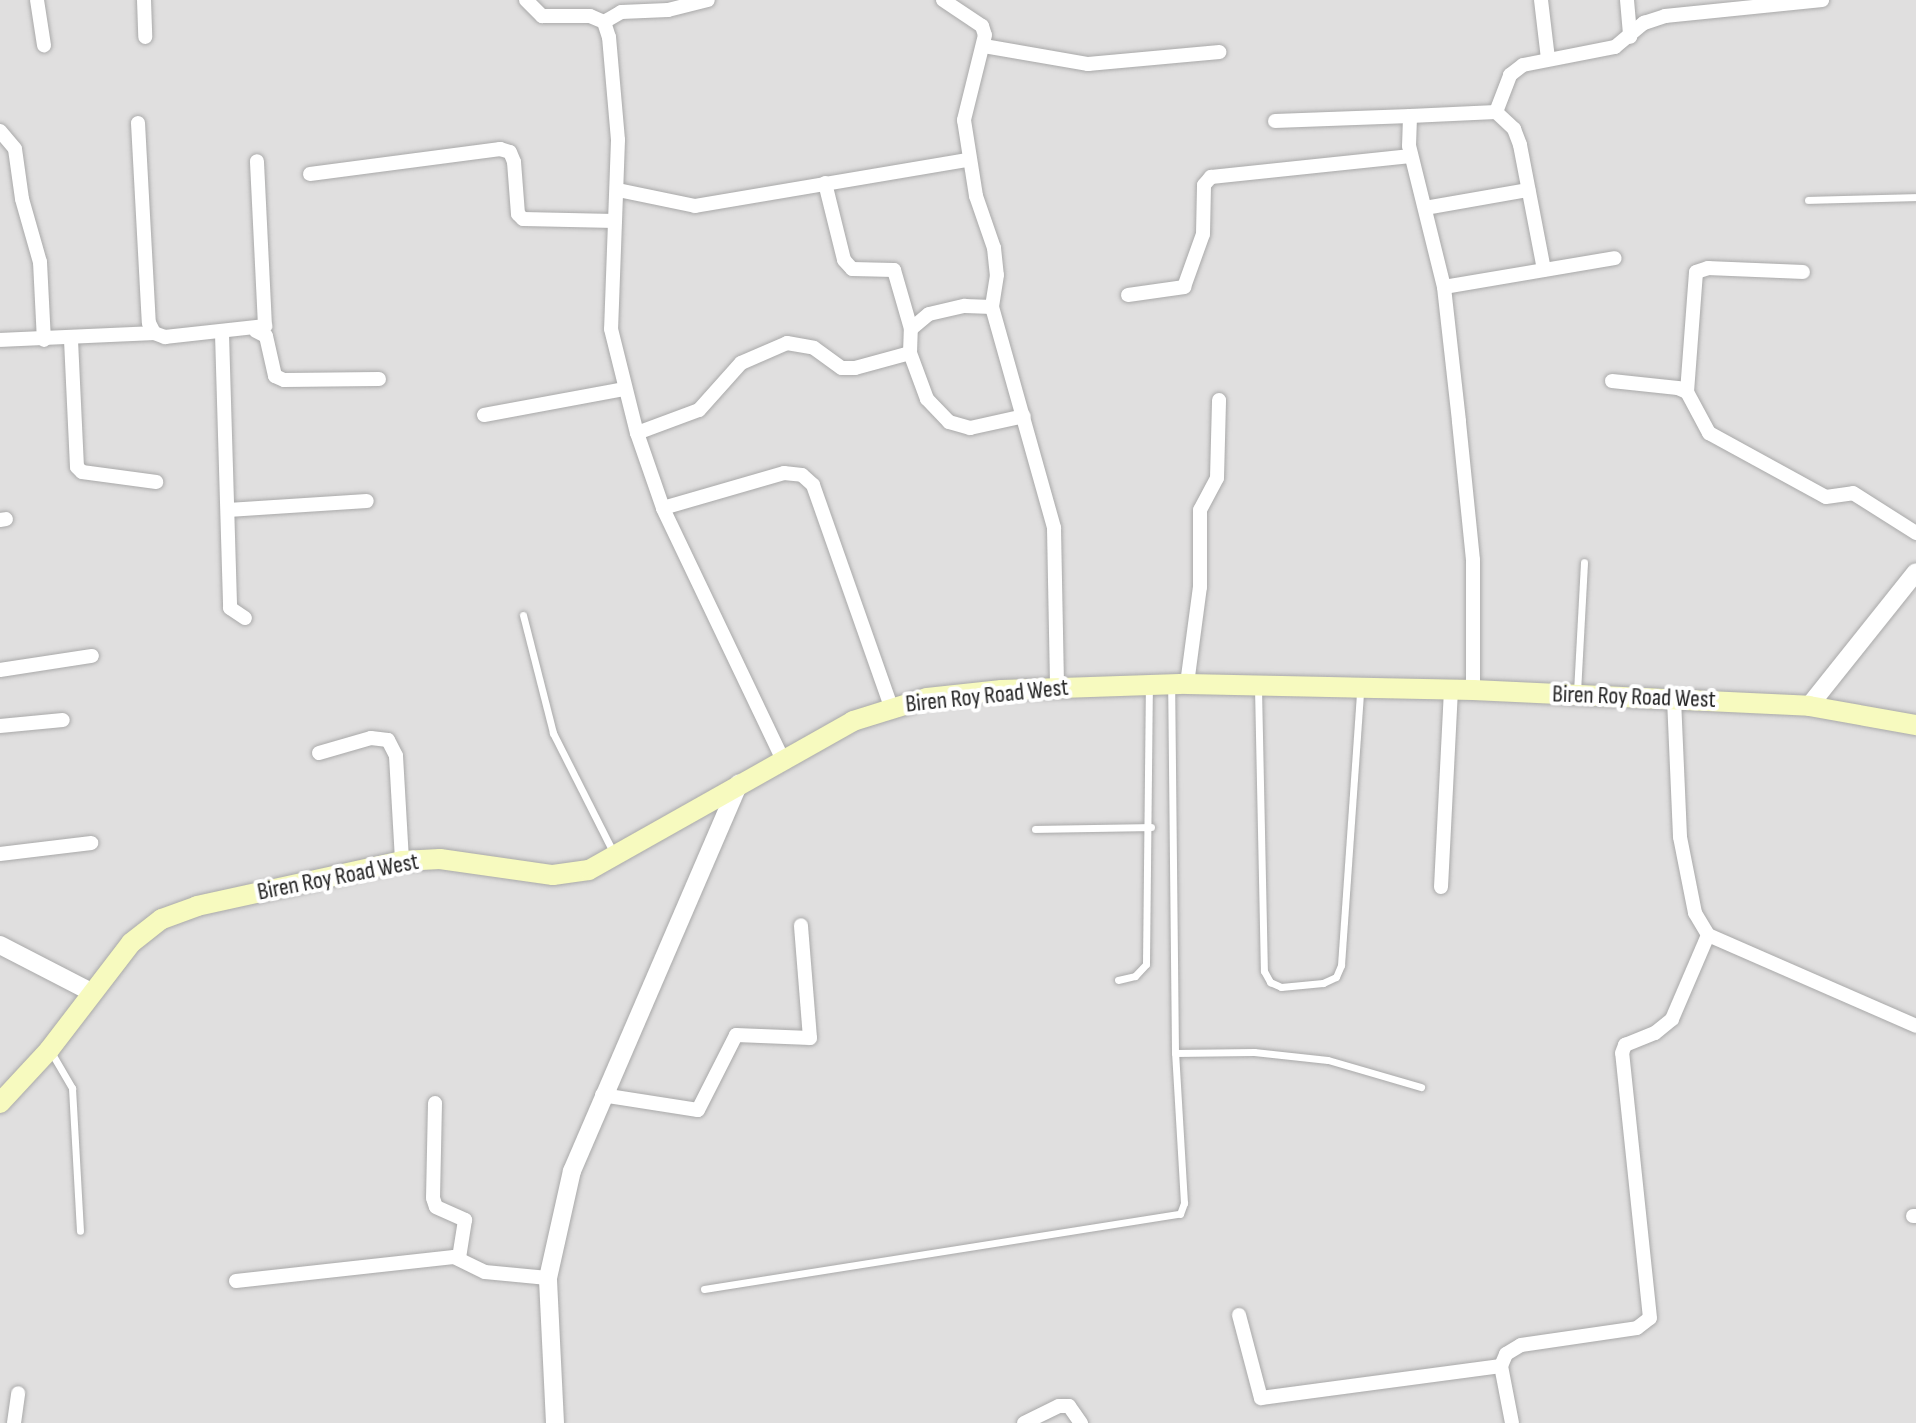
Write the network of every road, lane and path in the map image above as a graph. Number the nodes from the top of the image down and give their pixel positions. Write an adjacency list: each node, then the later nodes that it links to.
1 (37, 0): 12 (street)
2 (144, 0): 10 (street)
3 (526, 0): 9 (street)
4 (708, 0): 9 (street)
5 (943, 0): 13 (street)
6 (1541, 0): 15 (street)
7 (1627, 0): 11 (street)
8 (1822, 0): 11 (street)
9 (604, 22): 26 (street)
10 (145, 37)
11 (1630, 37): 15 (street)
12 (44, 45)
13 (984, 46): 14 (street); 22 (street)
14 (1219, 52)
15 (1548, 59): 16 (street)
16 (1496, 112): 17 (street); 27 (street)
17 (1410, 116): 18 (street); 21 (street)
18 (1275, 121)
19 (138, 123): 40 (street)
20 (0, 131): 43 (street)
21 (1411, 156): 30 (street); 36 (street)
22 (968, 160): 25 (street); 37 (street)
23 (257, 161): 39 (street)
24 (310, 174): 31 (street)
25 (825, 183): 26 (street); 38 (street)
26 (618, 190): 31 (street)
27 (1528, 190): 30 (street); 33 (street)
28 (1916, 197): 29 (lane)
29 (1808, 200)
30 (1425, 208): 35 (street)
31 (615, 221): 48 (street)
32 (1615, 258): 33 (street)
33 (1544, 270): 35 (street)
34 (1803, 272): 49 (street)
35 (1444, 287): 71 (street)
36 (1128, 295)
37 (992, 307): 38 (street); 52 (street)
38 (911, 329): 45 (street)
39 (256, 331): 41 (street); 46 (street)
40 (154, 333): 41 (street); 44 (street)
41 (222, 334): 57 (street)
42 (0, 340): 43 (street)
43 (44, 340): 44 (street)
44 (71, 340): 54 (street)
45 (910, 353): 52 (street); 53 (street)
46 (379, 379)
47 (1612, 381): 49 (street)
48 (624, 389): 51 (street); 53 (street)
49 (1687, 392): 58 (street)
50 (1219, 400): 65 (street)
51 (484, 415)
52 (1024, 416): 68 (street)
53 (637, 433): 56 (street)
54 (156, 482)
55 (367, 501): 57 (street)
56 (663, 508): 74 (street); 80 (street)
57 (228, 510): 62 (street)
58 (1916, 533)
59 (1584, 562): 72 (lane)
60 (1916, 572): 75 (street)
61 (523, 615): 86 (lane)
62 (245, 618)
63 (92, 656): 64 (street)
64 (0, 670)
65 (1179, 684): 66 (main road, Biren Roy Road West); 67 (main road, Biren Roy Road West); 96 (lane)
66 (1149, 685): 68 (main road, Biren Roy Road West); 82 (lane)
67 (1258, 686): 69 (main road, Biren Roy Road West); 69 (lane)
68 (1057, 687): 74 (main road, Biren Roy Road West)
69 (1360, 688): 70 (main road, Biren Roy Road West)
70 (1451, 690): 71 (main road, Biren Roy Road West); 88 (street)
71 (1473, 690): 72 (main road, Biren Roy Road West)
72 (1577, 696): 73 (main road, Biren Roy Road West)
73 (1674, 699): 75 (main road, Biren Roy Road West); 90 (street)
74 (891, 706): 80 (main road, Biren Roy Road West)
75 (1809, 706): 77 (main road, Biren Roy Road West)
76 (63, 720): 78 (street)
77 (1916, 725)
78 (0, 726)
79 (319, 753): 87 (street)
80 (783, 760): 81 (main road, Biren Roy Road West)
81 (739, 783): 86 (main road, Biren Roy Road West); 98 (street)
82 (1151, 827): 83 (lane); 92 (lane)
83 (1035, 829)
84 (91, 843): 85 (street)
85 (0, 854)
86 (616, 858): 87 (main road, Biren Roy Road West)
87 (402, 861): 93 (main road, Biren Roy Road West)
88 (1441, 887)
89 (801, 925): 98 (street)
90 (1708, 935): 94 (street); 107 (street)
91 (0, 945): 93 (street)
92 (1118, 980)
93 (91, 992): 95 (main road, Biren Roy Road West)
94 (1916, 1026)
95 (49, 1050): 99 (main road, Biren Roy Road West); 101 (lane)
96 (1175, 1053): 97 (lane); 105 (lane)
97 (1421, 1087)
98 (602, 1095): 103 (street)
99 (0, 1103)
100 (435, 1103): 102 (street)
101 (80, 1231)
102 (459, 1257): 103 (street); 104 (street)
103 (548, 1278): 110 (street)
104 (236, 1281)
105 (704, 1289)
106 (1239, 1315): 107 (street)
107 (1501, 1366): 113 (street)
108 (18, 1393): 109 (street)
109 (14, 1423)
110 (555, 1423)
111 (1024, 1423): 112 (street)
112 (1081, 1423)
113 (1512, 1423)

